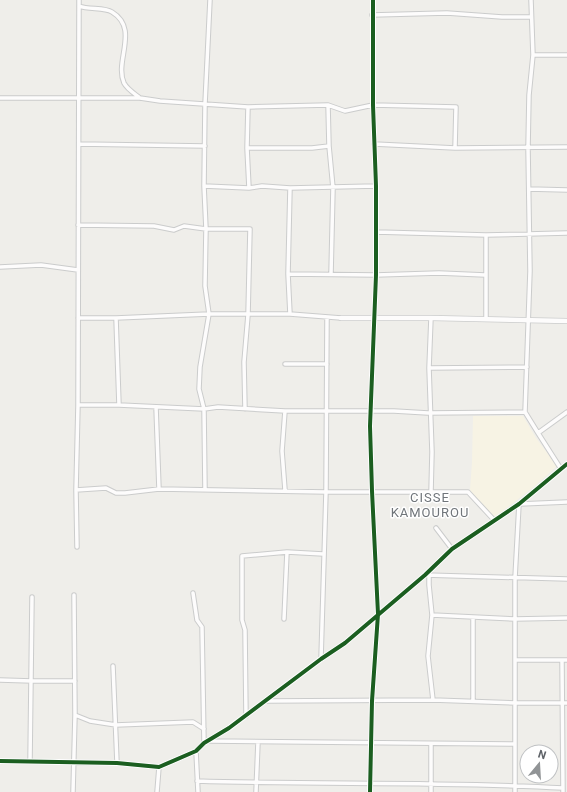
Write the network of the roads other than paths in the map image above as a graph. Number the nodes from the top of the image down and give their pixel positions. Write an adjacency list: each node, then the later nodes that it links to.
1 (79, 0): 5 (street)
2 (210, 0): 13 (street)
3 (373, 0): 6 (street)
4 (531, 0): 7 (street)
5 (79, 6): 11 (street); 12 (street)
6 (372, 15): 7 (street); 15 (street)
7 (531, 17): 8 (street)
8 (532, 55): 9 (street); 23 (street)
9 (567, 56)
10 (0, 98): 11 (street)
11 (79, 98): 12 (street); 17 (street)
12 (140, 98): 13 (street)
13 (205, 104): 16 (street); 19 (street)
14 (328, 105): 15 (street); 16 (street); 20 (street)
15 (373, 105): 18 (street); 22 (street)
16 (248, 106): 21 (street)
17 (79, 144): 19 (street); 32 (street)
18 (374, 144): 22 (street); 26 (street)
19 (205, 146): 25 (street)
20 (329, 146): 21 (street); 29 (street)
21 (247, 148): 27 (street)
22 (455, 148): 23 (street)
23 (528, 148): 24 (street); 30 (street)
24 (567, 148)
25 (204, 186): 27 (street); 33 (street)
26 (376, 186): 29 (street); 34 (street)
27 (249, 188): 28 (street)
28 (290, 188): 29 (street); 40 (street)
29 (333, 188): 41 (street)
30 (529, 189): 31 (street); 37 (street)
31 (567, 190)
32 (78, 225): 33 (street); 39 (street)
33 (206, 229): 44 (street); 46 (street)
34 (376, 232): 36 (street); 42 (street)
35 (567, 233): 37 (street)
36 (486, 235): 37 (street); 43 (street)
37 (529, 235): 54 (street)
38 (0, 267): 39 (street)
39 (78, 270): 48 (street)
40 (288, 274): 41 (street); 45 (street)
41 (331, 274): 42 (street)
42 (376, 275): 43 (street); 51 (street)
43 (485, 275): 53 (street)
44 (209, 314): 46 (street); 49 (street); 63 (street)
45 (290, 314): 46 (street); 47 (street)
46 (248, 315): 64 (street)
47 (327, 317): 50 (street); 57 (street)
48 (78, 318): 49 (street); 60 (street)
49 (116, 318): 61 (street)
50 (342, 318): 51 (street)
51 (374, 318): 52 (street); 66 (street)
52 (431, 318): 53 (street); 59 (street)
53 (486, 319): 54 (street)
54 (528, 320): 55 (street); 58 (street)
55 (567, 321)
56 (285, 364): 57 (street)
57 (327, 364): 67 (street)
58 (527, 367): 59 (street); 68 (street)
59 (429, 368): 70 (street)
60 (78, 405): 61 (street); 75 (street)
61 (118, 405): 62 (street)
62 (156, 407): 63 (street); 74 (street)
63 (204, 409): 64 (street); 76 (street)
64 (245, 409): 65 (street)
65 (285, 411): 67 (street); 77 (street)
66 (371, 411): 67 (street); 70 (street); 79 (street)
67 (327, 412): 78 (street)
68 (526, 412): 70 (street); 71 (street)
69 (567, 412): 71 (street)
70 (431, 413): 80 (street)
71 (538, 434): 73 (street)
72 (567, 464): 73 (street)
73 (561, 469): 82 (street)
74 (159, 489): 75 (street); 76 (street)
75 (76, 490): 85 (street)
76 (205, 490): 77 (street)
77 (285, 490): 78 (street)
78 (326, 492): 79 (street); 88 (street)
79 (372, 492): 80 (street); 95 (street)
80 (431, 492): 83 (street)
81 (567, 502): 82 (street)
82 (519, 504): 83 (street); 90 (street)
83 (494, 520): 86 (street)
84 (436, 528): 86 (street)
85 (77, 547)
86 (452, 550): 89 (street)
87 (287, 552): 88 (street); 99 (street); 117 (street)
88 (323, 554): 101 (street)
89 (427, 575): 90 (street); 95 (street); 96 (street)
90 (515, 578): 91 (street); 100 (street)
91 (567, 579)
92 (193, 593): 119 (street)
93 (74, 595): 108 (street)
94 (32, 597): 107 (street)
95 (378, 614): 101 (street); 109 (street)
96 (432, 615): 97 (street); 110 (street)
97 (473, 618): 100 (street); 112 (street)
98 (567, 618): 100 (street)
99 (284, 619)
100 (514, 619): 102 (street)
101 (321, 659): 111 (street)
102 (515, 660): 104 (street); 113 (street)
103 (567, 660): 104 (street)
104 (562, 661): 114 (street)
105 (114, 666): 118 (street)
106 (0, 680): 107 (street)
107 (32, 681): 108 (street); 129 (street)
108 (75, 681): 116 (street)
109 (372, 700): 110 (street); 111 (street); 122 (street)
110 (433, 700): 112 (street)
111 (266, 701): 117 (street)
112 (473, 701): 113 (street)
113 (516, 703): 114 (street); 125 (street)
114 (562, 704): 115 (street); 126 (street)
115 (567, 704)
116 (75, 715): 118 (street); 130 (street)
117 (246, 716): 120 (street)
118 (116, 725): 119 (street); 131 (street)
119 (204, 729): 123 (street)
120 (210, 741): 121 (street); 123 (street)
121 (258, 742): 122 (street); 134 (street)
122 (372, 743): 124 (street); 135 (street)
123 (204, 744): 127 (street)
124 (431, 744): 125 (street); 136 (street)
125 (515, 744): 137 (street)
126 (565, 747): 138 (street)
127 (196, 751): 132 (street); 133 (street)
128 (0, 761): 129 (street)
129 (30, 761): 130 (street)
130 (73, 762): 131 (street); 139 (street)
131 (118, 763): 132 (street)
132 (159, 768): 140 (street)
133 (197, 781): 134 (street); 141 (street)
134 (256, 783): 135 (street); 142 (street)
135 (370, 783): 136 (street); 143 (street)
136 (431, 784): 137 (street); 144 (street)
137 (515, 785): 138 (street); 145 (street)
138 (563, 790)
139 (73, 792)
140 (157, 792)
141 (198, 792)
142 (256, 792)
143 (370, 792)
144 (431, 792)
145 (515, 792)

